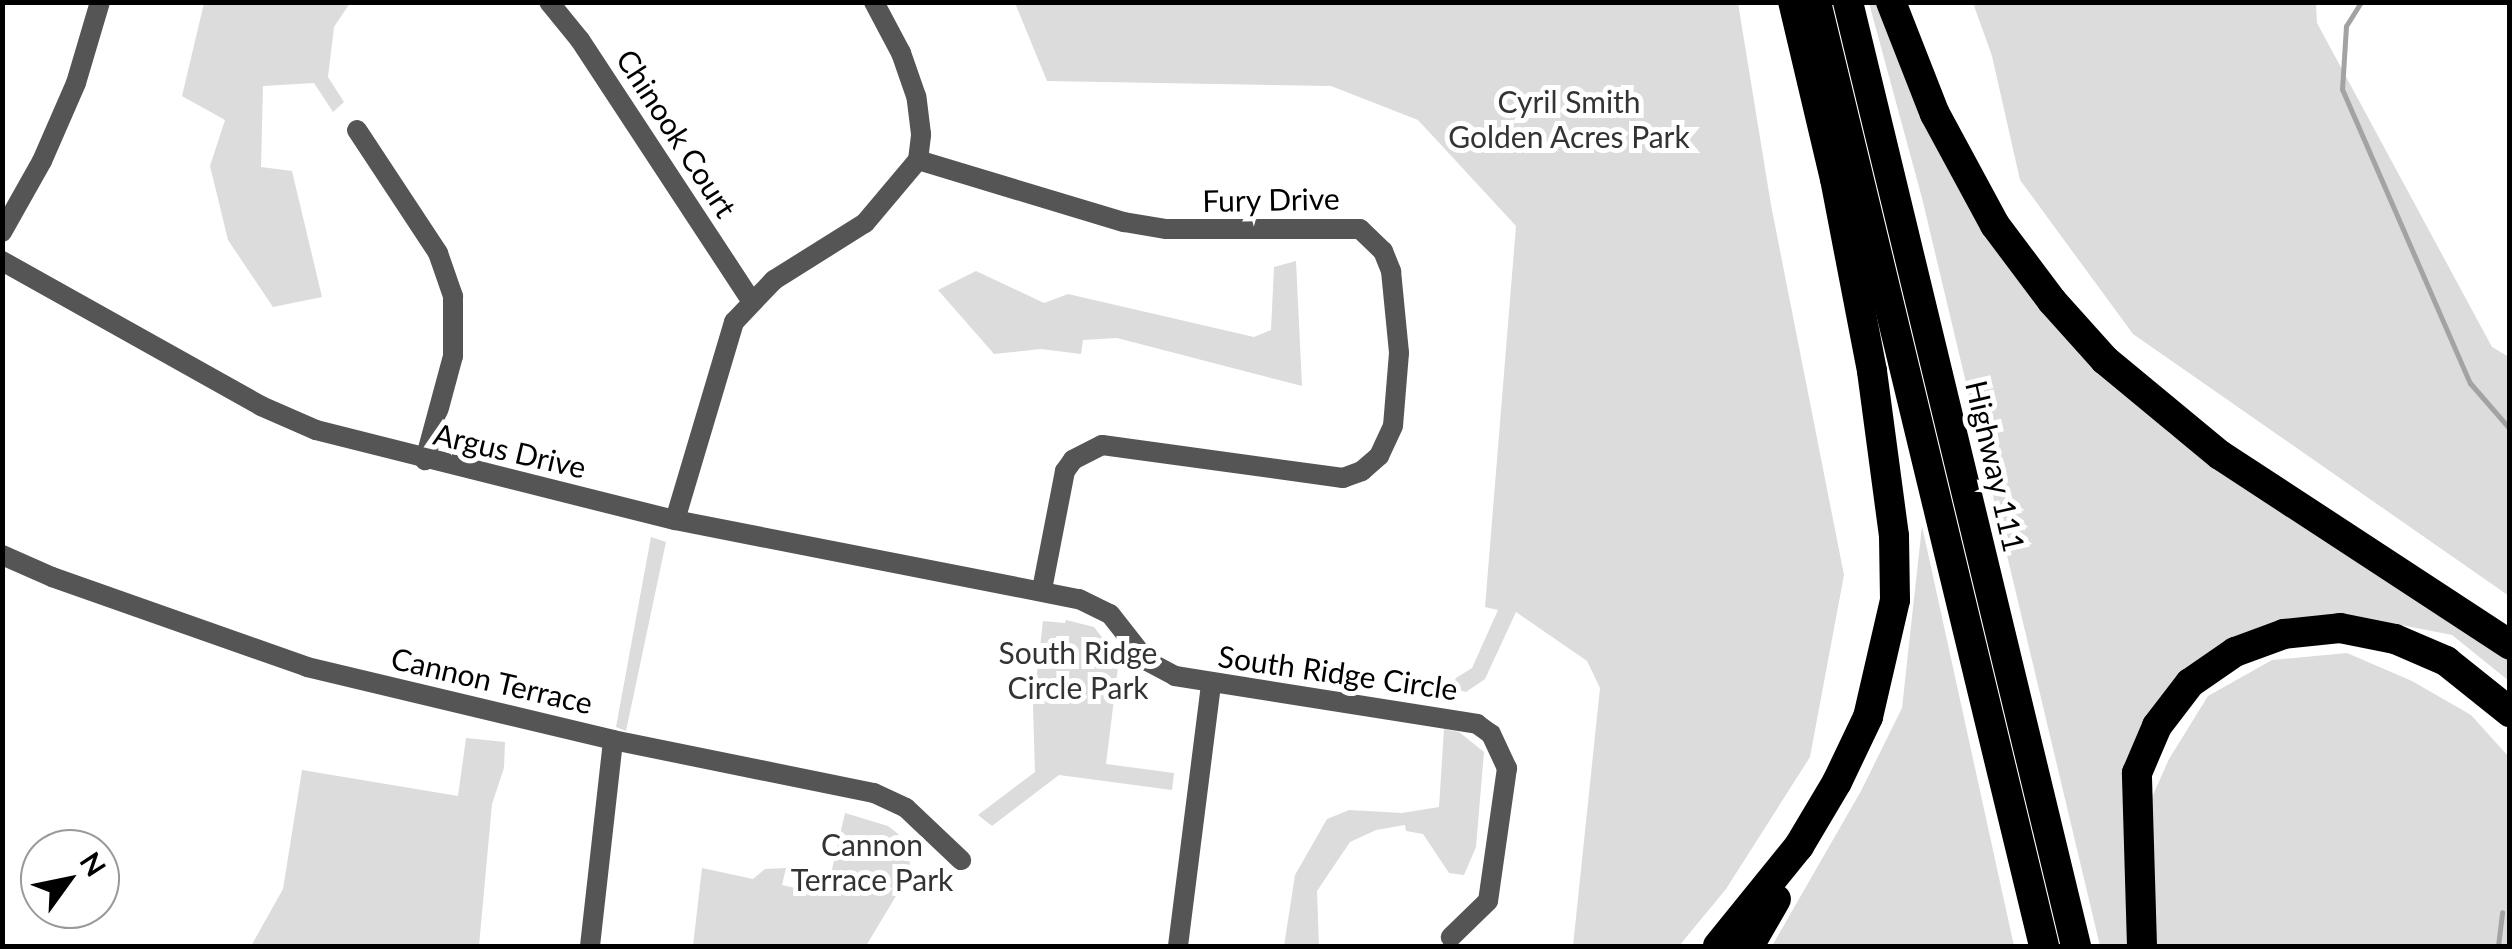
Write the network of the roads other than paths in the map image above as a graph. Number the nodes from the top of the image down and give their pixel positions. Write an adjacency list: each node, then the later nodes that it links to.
1 (100, 2): 10 (street)
2 (550, 2): 12 (street, Chinook Court)
3 (874, 2): 9 (street)
4 (1793, 2): 21 (highway)
5 (1816, 2): 28 (highway)
6 (1848, 2): 29 (highway, Highway 111)
7 (1892, 2): 17 (highway)
8 (357, 130): 13 (street)
9 (918, 160): 12 (street); 16 (street, Fury Drive)
10 (2, 232)
11 (2, 260): 13 (street, Argus Drive)
12 (751, 300): 14 (street)
13 (425, 460): 14 (street, Argus Drive)
14 (674, 520): 16 (street, Argus Drive)
15 (2, 555): 20 (street, Cannon Terrace)
16 (1042, 589): 18 (street, South Ridge Circle)
17 (2510, 645)
18 (1211, 684): 23 (street, South Ridge Circle); 25 (street)
19 (2510, 712): 30 (highway)
20 (613, 740): 22 (street, Cannon Terrace); 24 (street)
21 (1799, 846): 26 (highway); 27 (highway)
22 (961, 860)
23 (1451, 937)
24 (590, 946)
25 (1178, 946)
26 (1718, 946)
27 (1749, 946)
28 (2044, 946)
29 (2076, 946)
30 (2142, 946)

